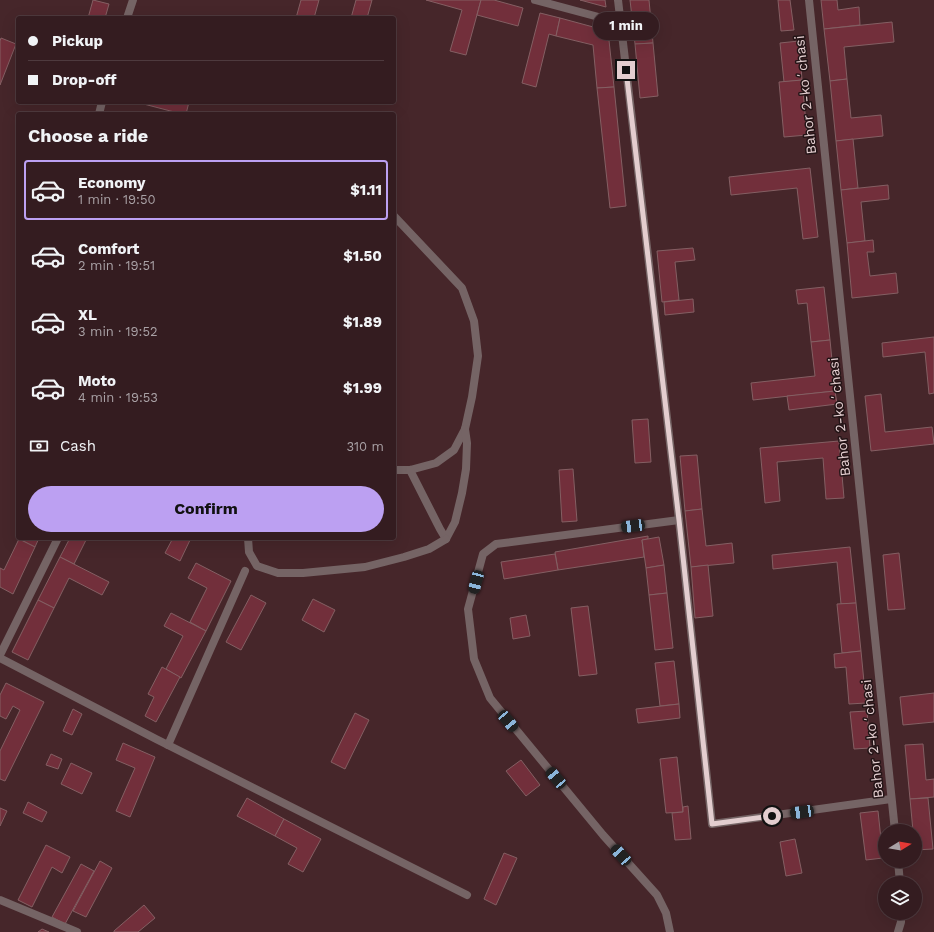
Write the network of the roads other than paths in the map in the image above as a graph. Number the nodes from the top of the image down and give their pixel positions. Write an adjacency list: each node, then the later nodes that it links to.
1 (133, 0): 5 (street)
2 (535, 0): 6 (street)
3 (618, 0): 6 (street)
4 (809, 0): 19 (street, Bahor 2-koʻchasi)
5 (128, 16)
6 (621, 23): 11 (street)
7 (396, 218): 8 (street)
8 (465, 429): 10 (street); 12 (street)
9 (396, 470): 10 (street)
10 (410, 470): 12 (street)
11 (679, 520): 19 (street); 25 (street)
12 (446, 539): 14 (street)
13 (57, 540): 16 (street)
14 (248, 540)
15 (245, 571): 18 (street)
16 (0, 655)
17 (0, 658): 18 (street)
18 (168, 745): 21 (street)
19 (891, 799): 20 (street, Bahor 2-koʻchasi)
20 (893, 824)
21 (467, 895)
22 (0, 900): 24 (street)
23 (901, 920): 26 (street)
24 (77, 932)
25 (670, 932)
26 (898, 932)

